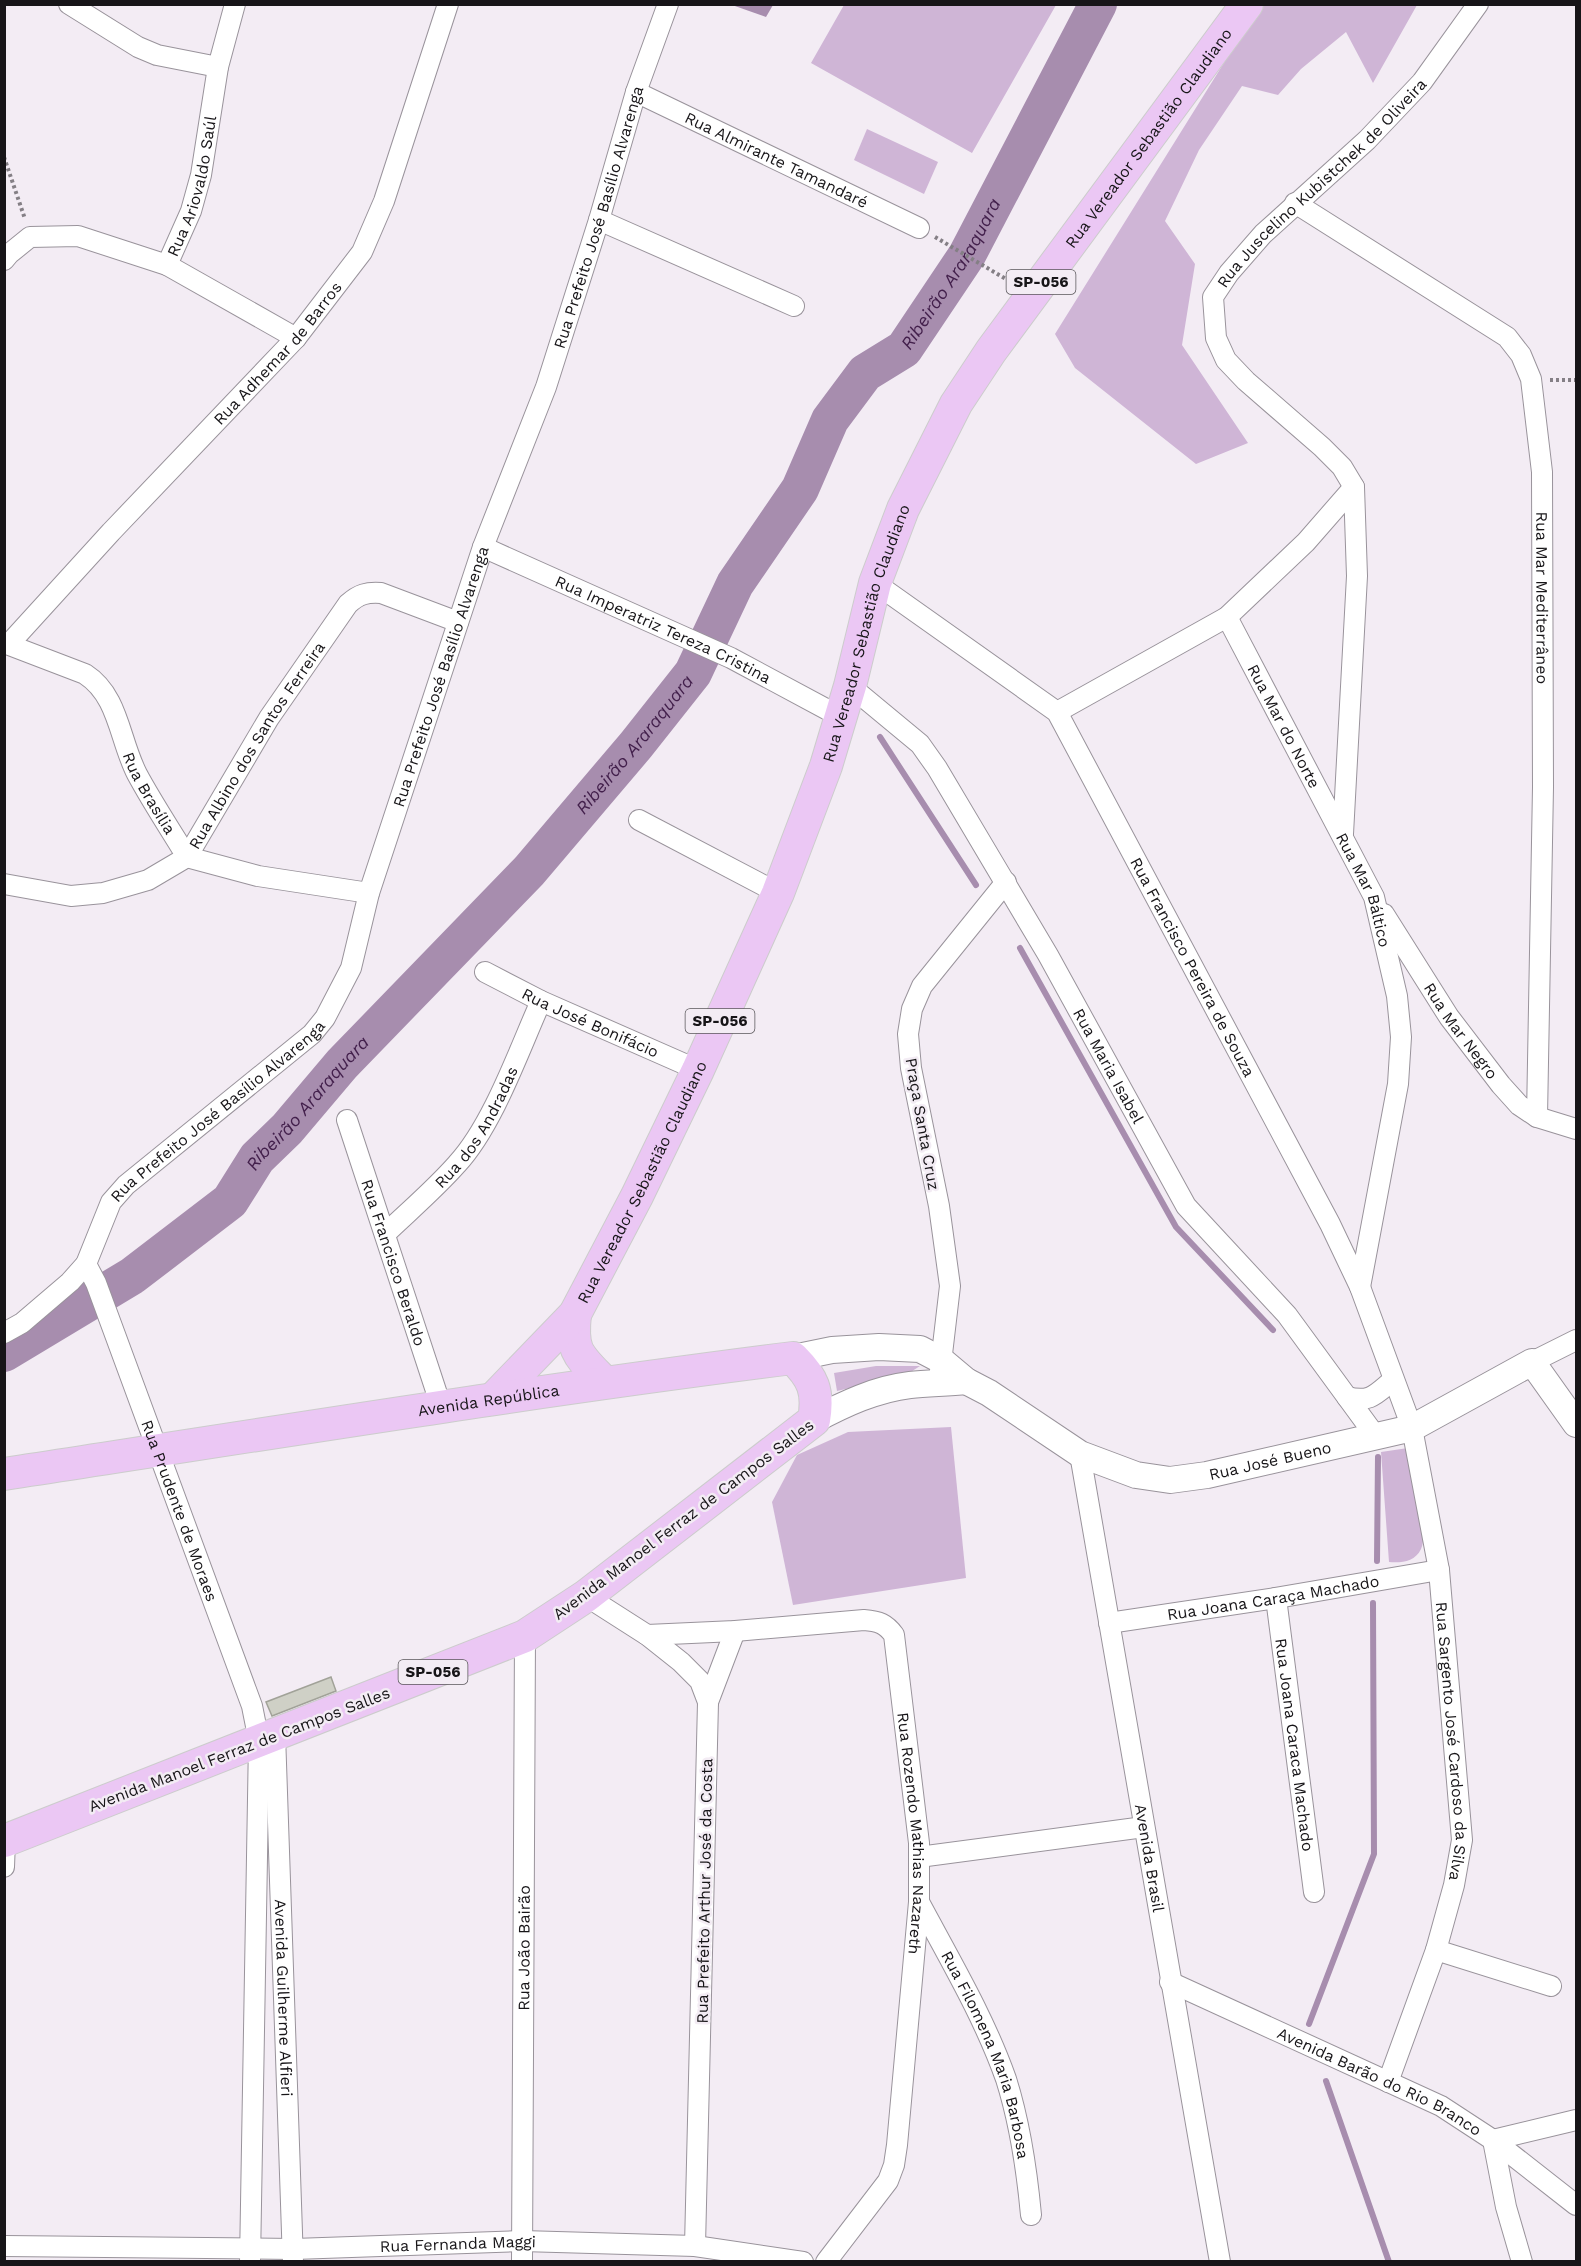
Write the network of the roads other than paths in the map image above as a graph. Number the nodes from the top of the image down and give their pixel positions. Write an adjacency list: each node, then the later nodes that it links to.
1 (69, 4): 7 (street)
2 (235, 4): 7 (street, Rua Ariovaldo Saúl)
3 (448, 4): 15 (street, Rua Adhemar de Barros)
4 (668, 4): 8 (street, Rua Prefeito José Basílio Alvarenga)
5 (1246, 4): 18 (main road, Rua Vereador Sebastião Claudiano / SP-056)
6 (1478, 4): 9 (street, Rua Juscelino Kubistchek de Oliveira)
7 (218, 67): 13 (street, Rua Ariovaldo Saúl)
8 (636, 92): 10 (street, Rua Prefeito José Basílio Alvarenga); 11 (street, Rua Almirante Tamandaré)
9 (1295, 203): 16 (street, Rua Juscelino Kubistchek de Oliveira); 36 (street, Rua Mar Mediterrâneo)
10 (599, 220): 14 (street); 17 (street, Rua Prefeito José Basílio Alvarenga)
11 (919, 228)
12 (4, 260): 13 (street, Rua Ariovaldo Saúl)
13 (168, 265): 15 (street)
14 (794, 306)
15 (296, 338): 21 (street, Rua Adhemar de Barros)
16 (1354, 487): 19 (street); 26 (street, Rua Mar Báltico)
17 (483, 547): 20 (street, Rua Prefeito José Basílio Alvarenga); 24 (street, Rua Imperatriz Tereza Cristina)
18 (874, 583): 22 (main road, Rua Vereador Sebastião Claudiano / SP-056); 23 (street, Rua Francisco Pereira de Souza)
19 (1227, 617): 23 (street); 26 (street, Rua Mar do Norte)
20 (458, 622): 27 (street, Rua Albino dos Santos Ferreira); 30 (street, Rua Prefeito José Basílio Alvarenga)
21 (7, 644): 27 (street, Rua Brasília)
22 (850, 686): 24 (main road, Rua Vereador Sebastião Claudiano / SP-056); 28 (street, Rua Maria Isabel)
23 (1057, 712): 41 (street, Rua Francisco Pereira de Souza)
24 (841, 717): 31 (main road, Rua Vereador Sebastião Claudiano / SP-056)
25 (639, 820): 31 (street)
26 (1343, 834): 32 (street, Rua Mar Báltico)
27 (187, 857): 29 (street, Rua Albino dos Santos Ferreira); 30 (street)
28 (1006, 882): 47 (street, Praça Santa Cruz); 51 (street, Rua Maria Isabel)
29 (4, 884)
30 (369, 893): 40 (street, Rua Prefeito José Basílio Alvarenga)
31 (778, 893): 35 (main road, Rua Vereador Sebastião Claudiano / SP-056)
32 (1374, 897): 36 (street, Rua Mar Negro); 41 (street, Rua Mar Báltico)
33 (485, 972): 34 (street, Rua José Bonifácio)
34 (541, 1001): 35 (street, Rua José Bonifácio); 39 (street, Rua dos Andradas)
35 (698, 1070): 42 (main road, Rua Vereador Sebastião Claudiano / SP-056)
36 (1536, 1117): 38 (street, Rua Mar Negro)
37 (347, 1120): 39 (street, Rua Francisco Beraldo)
38 (1576, 1129)
39 (385, 1234): 53 (street, Rua Francisco Beraldo)
40 (86, 1264): 43 (street); 58 (street, Rua Prudente de Moraes)
41 (1360, 1287): 48 (street, Rua Francisco Pereira de Souza)
42 (575, 1314): 50 (main road, SP-056); 52 (main road, SP-056)
43 (4, 1334)
44 (1576, 1340): 46 (street, Rua José Bueno)
45 (793, 1358): 47 (street, Avenida República); 50 (main road, Avenida República); 54 (main road)
46 (1532, 1362): 55 (street); 56 (street, Rua José Bueno)
47 (940, 1372): 49 (street, Avenida República); 54 (street, Avenida Manoel Ferraz de Campos Salles)
48 (1394, 1380): 51 (street); 56 (street, Rua Francisco Pereira de Souza)
49 (966, 1381): 59 (street, Rua José Bueno)
50 (604, 1382): 52 (main road, Avenida República)
51 (1347, 1397): 57 (street, Rua Maria Isabel)
52 (493, 1399): 53 (main road, Avenida República)
53 (441, 1406): 58 (main road, Avenida República)
54 (814, 1420): 62 (main road, Avenida Manoel Ferraz de Campos Salles / SP-056)
55 (1576, 1424)
56 (1412, 1428): 57 (street, Rua José Bueno); 61 (street, Rua Sargento José Cardoso da Silva)
57 (1377, 1438): 59 (street, Rua José Bueno)
58 (159, 1450): 60 (main road, Avenida República); 69 (street, Rua Prudente de Moraes)
59 (1080, 1454): 64 (street, Avenida Brasil)
60 (4, 1474)
61 (1439, 1570): 63 (street, Rua Joana Caraça Machado); 76 (street, Rua Sargento José Cardoso da Silva)
62 (585, 1596): 66 (street, Rua Prefeito Arthur José da Costa); 67 (main road, Avenida Manoel Ferraz de Campos Salles / SP-056)
63 (1276, 1598): 64 (street, Rua Joana Caraça Machado); 74 (street, Rua Joana Caraca Machado)
64 (1109, 1623): 70 (street, Avenida Brasil)
65 (735, 1631): 66 (street, Rua Rozendo Mathias Nazareth); 68 (street); 72 (street, Rua Rozendo Mathias Nazareth)
66 (647, 1635): 68 (street, Rua Prefeito Arthur José da Costa)
67 (525, 1636): 69 (main road, Avenida Manoel Ferraz de Campos Salles / SP-056); 84 (street, Rua João Bairão)
68 (708, 1702): 86 (street, Rua Prefeito Arthur José da Costa)
69 (267, 1738): 71 (main road, Avenida Manoel Ferraz de Campos Salles / SP-056); 87 (street, Avenida Guilherme Alfieri); 88 (street, Avenida Guilherme Alfieri)
70 (1144, 1827): 72 (street); 77 (street, Avenida Brasil)
71 (5, 1840): 73 (street)
72 (919, 1857): 75 (street, Rua Rozendo Mathias Nazareth)
73 (4, 1867)
74 (1314, 1892)
75 (919, 1902): 83 (street, Rua Filomena Maria Barbosa); 92 (street, Rua Rozendo Mathias Nazareth)
76 (1436, 1950): 78 (street); 79 (street, Rua Sargento José Cardoso da Silva)
77 (1170, 1982): 79 (street, Avenida Barão do Rio Branco); 93 (street, Avenida Brasil)
78 (1551, 1986)
79 (1388, 2082): 81 (street, Avenida Barão do Rio Branco)
80 (1576, 2120): 81 (street)
81 (1493, 2140): 82 (street, Avenida Barão do Rio Branco); 94 (street)
82 (1576, 2205)
83 (1031, 2215)
84 (522, 2241): 86 (street, Rua Fernanda Maggi); 88 (street, Rua Fernanda Maggi); 90 (street, Rua João Bairão)
85 (4, 2246): 87 (street, Rua Fernanda Maggi)
86 (696, 2246): 89 (street, Rua Fernanda Maggi)
87 (250, 2255): 88 (street, Rua Fernanda Maggi)
88 (293, 2255)
89 (723, 2256): 91 (street, Rua Fernanda Maggi)
90 (522, 2262)
91 (803, 2262)
92 (826, 2262)
93 (1220, 2262)
94 (1522, 2262)

